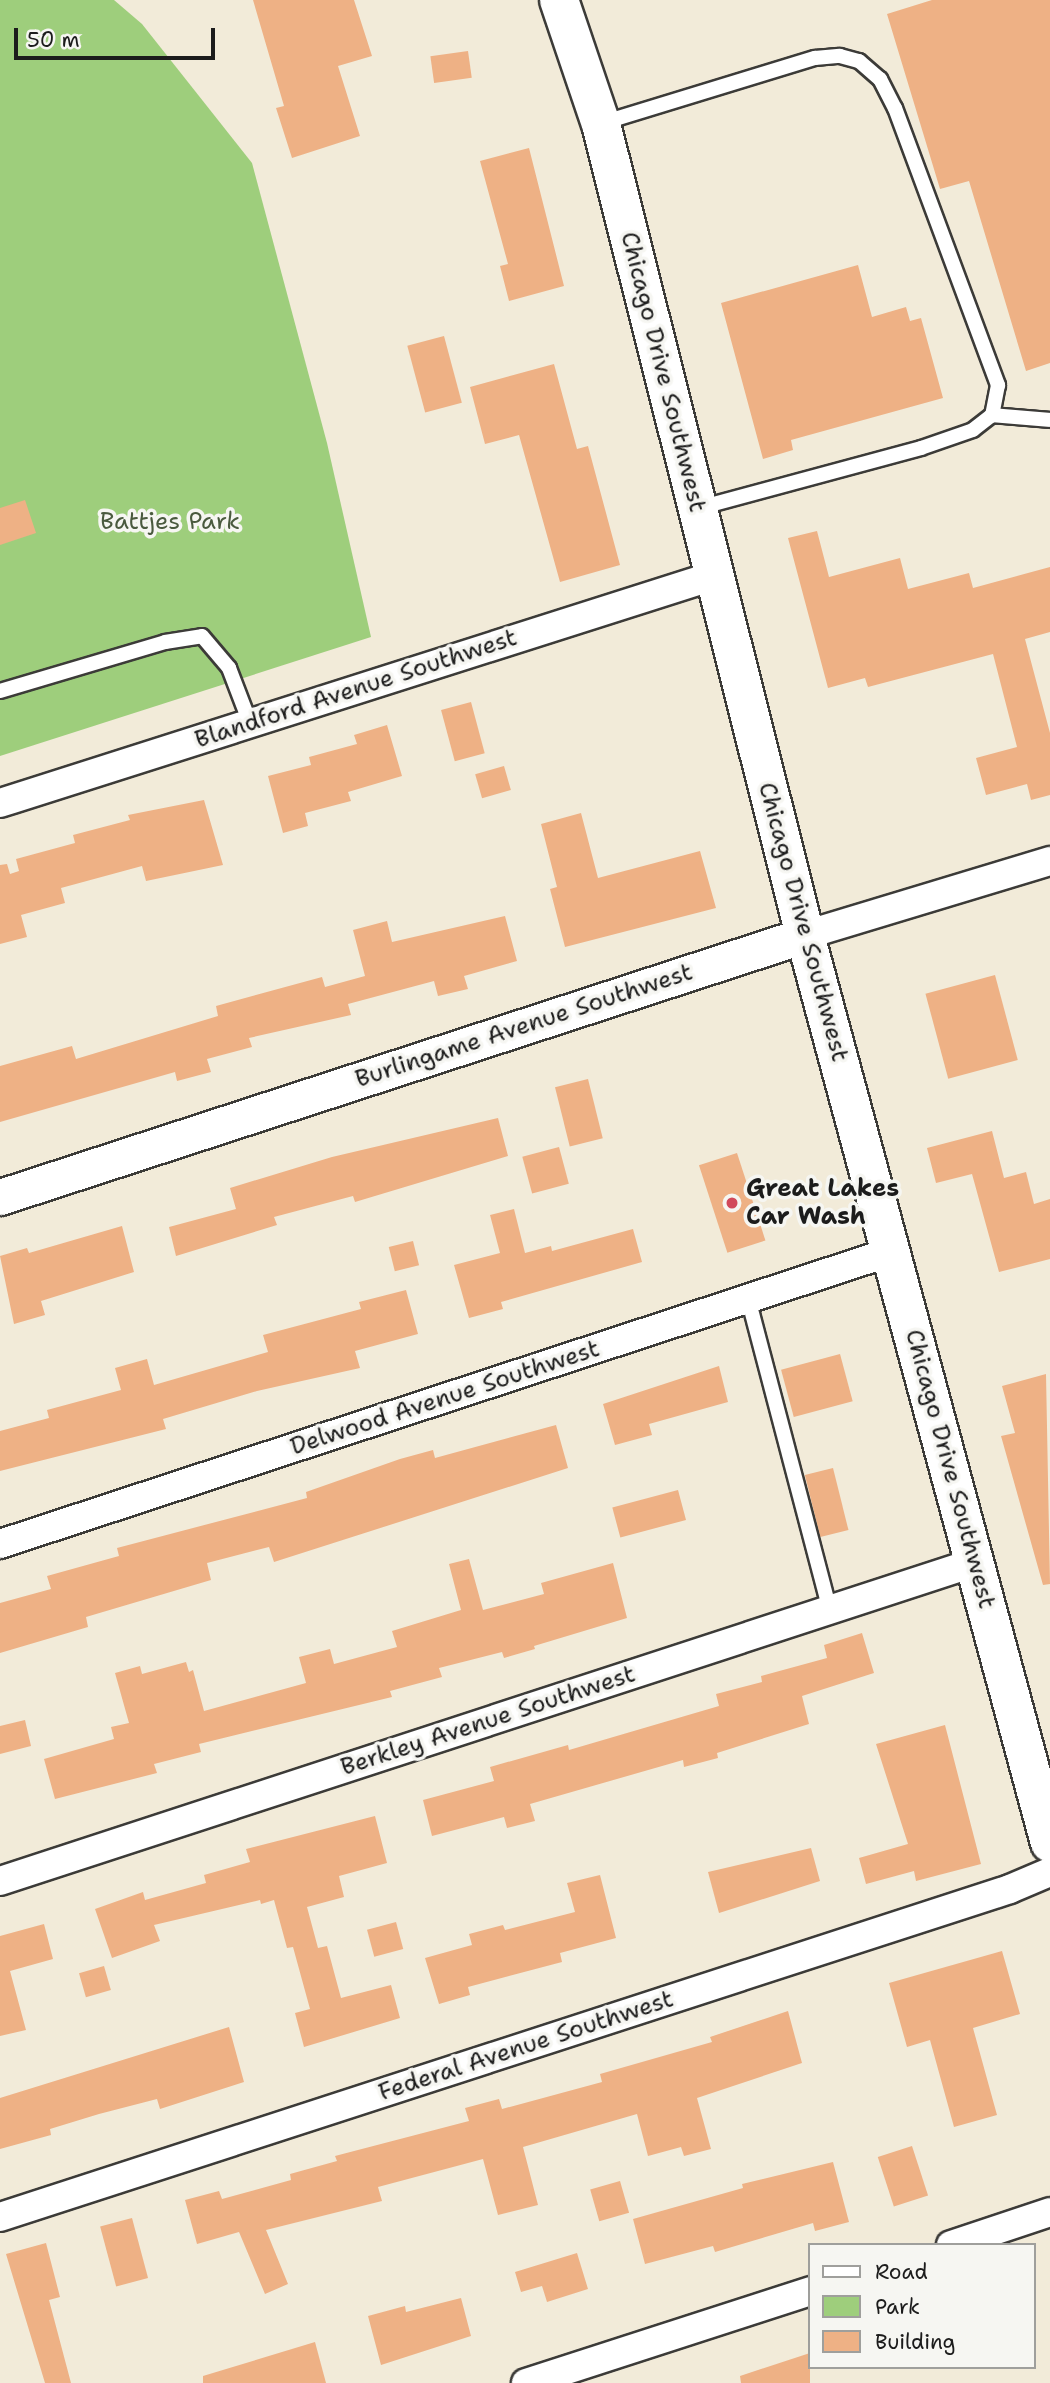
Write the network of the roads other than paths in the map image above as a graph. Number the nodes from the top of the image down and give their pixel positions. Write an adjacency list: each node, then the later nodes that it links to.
1 (559, 0): 2 (main road, Chicago Drive Southwest)
2 (601, 124): 3 (lane); 5 (main road, Chicago Drive Southwest)
3 (992, 415): 4 (lane); 5 (lane)
4 (1050, 419)
5 (696, 509): 6 (main road, Chicago Drive Southwest)
6 (713, 576): 8 (street, Blandford Avenue Southwest); 11 (main road, Chicago Drive Southwest)
7 (0, 691): 8 (lane)
8 (250, 723): 9 (street, Blandford Avenue Southwest)
9 (0, 803)
10 (1050, 861): 11 (street, Burlingame Avenue Southwest)
11 (805, 935): 12 (street, Burlingame Avenue Southwest); 13 (main road, Chicago Drive Southwest)
12 (0, 1197)
13 (890, 1252): 14 (street, Delwood Avenue Southwest); 16 (main road, Chicago Drive Southwest)
14 (748, 1298): 15 (street, Delwood Avenue Southwest); 17 (lane)
15 (0, 1544)
16 (976, 1562): 17 (street, Berkley Avenue Southwest); 18 (main road, Chicago Drive Southwest)
17 (830, 1609): 20 (street, Berkley Avenue Southwest)
18 (1050, 1843)
19 (1050, 1872): 22 (street, Federal Avenue Southwest)
20 (0, 1881)
21 (1050, 2213): 23 (street)
22 (0, 2217)
23 (957, 2243)
24 (808, 2292): 25 (street)
25 (526, 2383)

